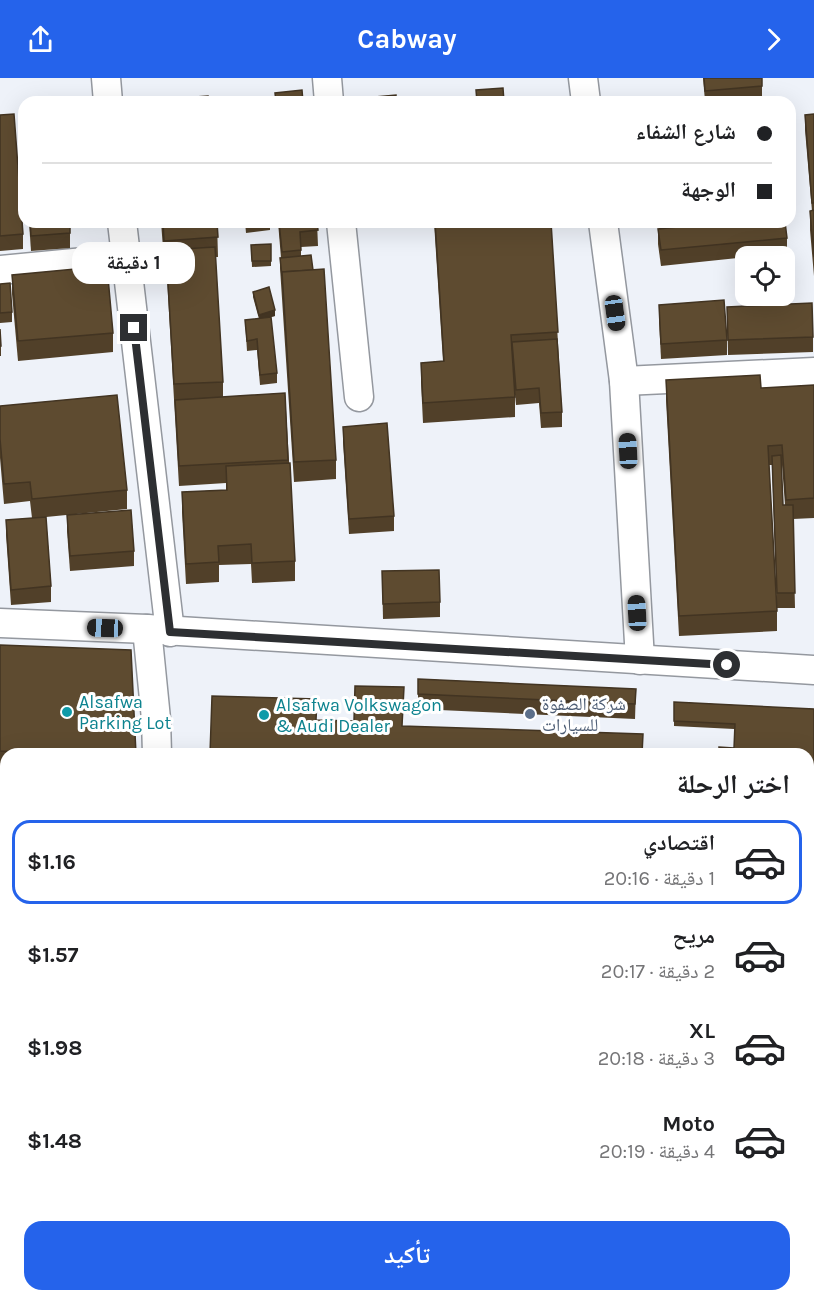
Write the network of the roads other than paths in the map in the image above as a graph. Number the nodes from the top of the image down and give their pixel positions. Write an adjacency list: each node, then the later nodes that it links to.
1 (106, 78): 4 (street)
2 (327, 78): 5 (street)
3 (583, 78): 6 (street)
4 (108, 96)
5 (328, 96)
6 (585, 96)
7 (123, 228): 10 (street)
8 (342, 228): 14 (street)
9 (604, 228): 13 (street)
10 (126, 258): 11 (street); 16 (street)
11 (0, 270)
12 (814, 372): 13 (street)
13 (624, 381): 17 (street)
14 (359, 397)
15 (0, 623): 16 (street)
16 (158, 631): 17 (street); 19 (street)
17 (640, 660): 18 (street)
18 (814, 670)
19 (157, 748)

